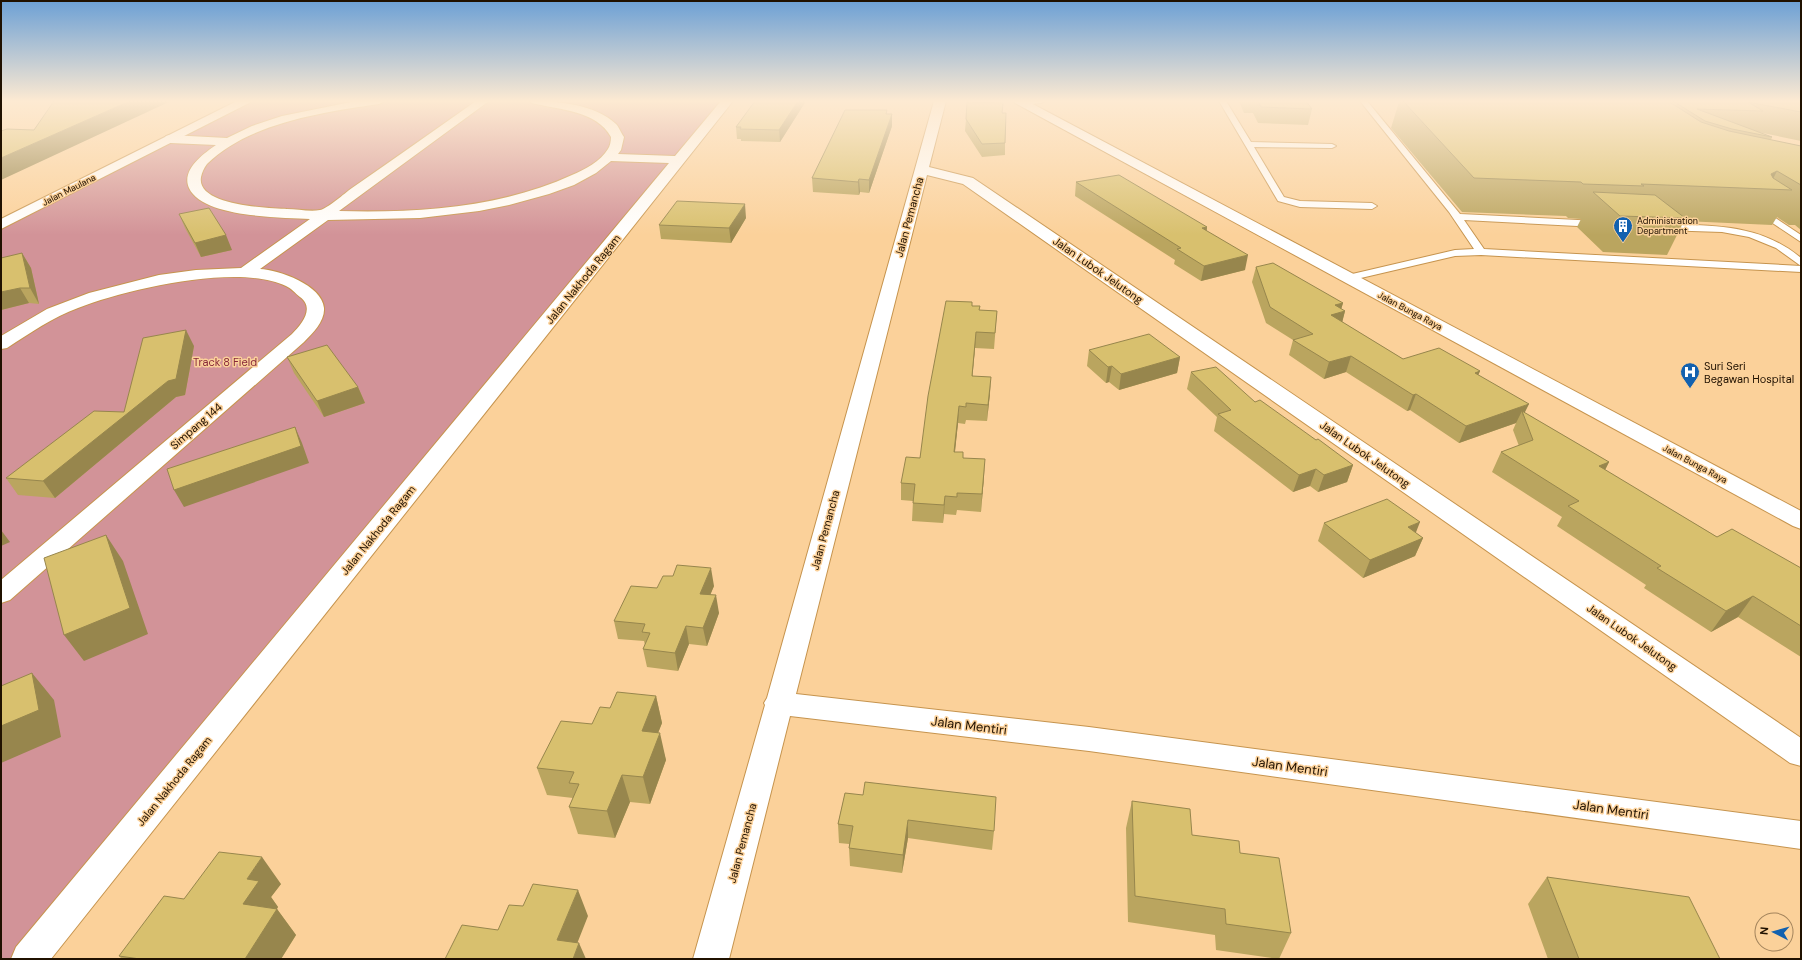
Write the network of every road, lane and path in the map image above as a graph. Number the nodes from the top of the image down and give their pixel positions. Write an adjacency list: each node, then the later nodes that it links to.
1 (157, 146): 19 (street, Jalan Maulana)
2 (224, 146): 17 (street)
3 (422, 146): 17 (street)
4 (616, 146): 12 (street)
5 (691, 146): 13 (street, Jalan Nakhoda Ragam)
6 (928, 146): 14 (street, Jalan Pemancha)
7 (1102, 146): 29 (street, Jalan Bunga Raya)
8 (1250, 146): 15 (lane)
9 (1324, 146): 10 (lane)
10 (1332, 146)
11 (1400, 146): 18 (lane)
12 (608, 157): 13 (street); 17 (street)
13 (680, 160): 36 (street, Jalan Nakhoda Ragam)
14 (922, 170): 33 (street, Jalan Pemancha); 34 (street, Jalan Lubok Jelutong)
15 (1372, 206)
16 (1758, 209): 22 (lane)
17 (325, 215): 28 (street)
18 (1458, 217): 20 (lane); 25 (lane)
19 (1, 225)
20 (1607, 225)
21 (1654, 227): 23 (lane)
22 (1801, 239)
23 (1778, 246): 24 (lane); 26 (lane)
24 (1801, 247)
25 (1481, 252): 27 (lane); 29 (lane)
26 (1801, 263)
27 (1801, 268)
28 (244, 273): 30 (street, Simpang 144); 32 (street, Simpang 144)
29 (1348, 278): 31 (street, Jalan Bunga Raya)
30 (1, 344)
31 (1801, 521)
32 (1, 594)
33 (778, 703): 35 (street, Jalan Mentiri); 37 (street, Jalan Pemancha)
34 (1801, 754)
35 (1801, 835)
36 (29, 959)
37 (711, 959)

